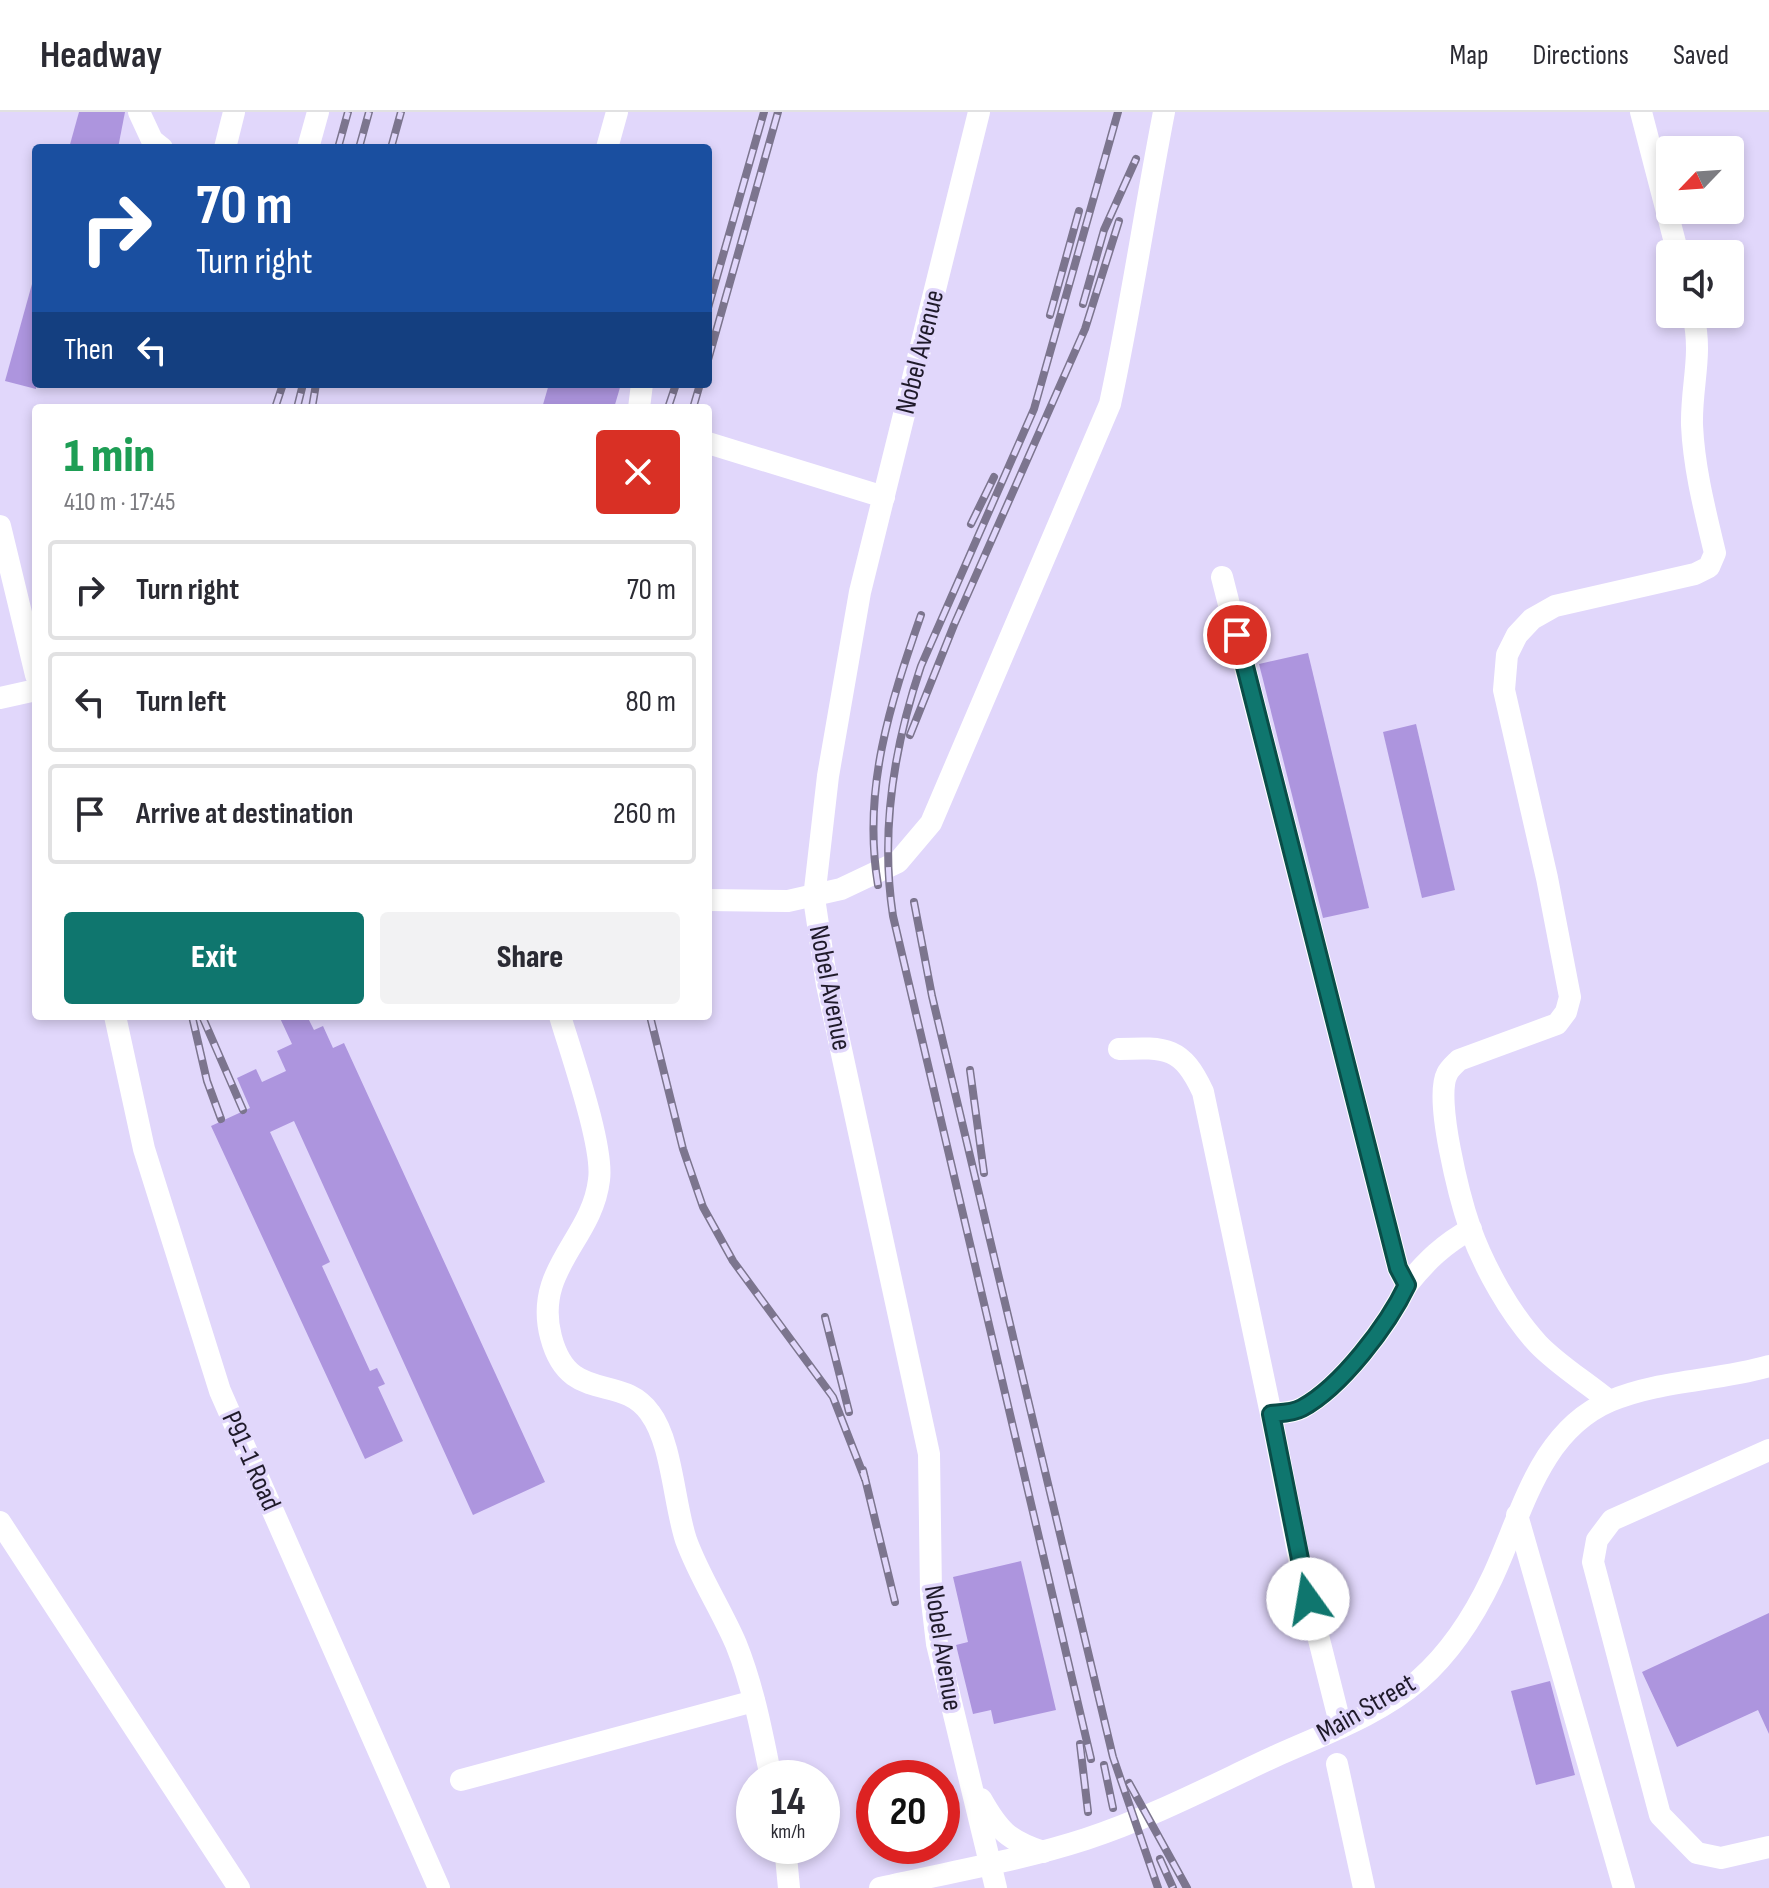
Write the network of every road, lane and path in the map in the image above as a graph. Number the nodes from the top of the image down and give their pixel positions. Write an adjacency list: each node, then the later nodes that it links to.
1 (139, 112): 8 (street)
2 (234, 112): 9 (street)
3 (318, 112): 10 (street)
4 (617, 112): 11 (street)
5 (979, 112): 15 (street, Nobel Avenue)
6 (1164, 112): 21 (street)
7 (1641, 112): 12 (street)
8 (157, 144)
9 (226, 144)
10 (309, 144)
11 (608, 144)
12 (1674, 240)
13 (1695, 328): 26 (street)
14 (712, 444): 15 (street)
15 (884, 497): 21 (street, Nobel Avenue)
16 (0, 526): 18 (street)
17 (1222, 577): 27 (street)
18 (32, 658)
19 (32, 691): 20 (street)
20 (0, 698)
21 (814, 898): 22 (street); 38 (street, Nobel Avenue)
22 (712, 900)
23 (116, 1020): 46 (street, P91-1 Road)
24 (561, 1020): 34 (street)
25 (1119, 1049): 30 (street)
26 (1471, 1229): 27 (street); 29 (street)
27 (1407, 1285): 30 (street)
28 (1769, 1366): 29 (street, Main Street)
29 (1609, 1401): 32 (street, Main Street)
30 (1271, 1414): 35 (street)
31 (1769, 1450): 40 (street)
32 (1517, 1515): 35 (street, Main Street); 52 (street)
33 (0, 1522): 45 (street)
34 (754, 1701): 36 (street); 39 (street)
35 (1341, 1727): 41 (street, Main Street)
36 (767, 1760)
37 (1337, 1764): 51 (street)
38 (968, 1777): 41 (street); 44 (street, Nobel Avenue)
39 (461, 1780)
40 (1769, 1847)
41 (1035, 1854): 44 (street, Main Street); 50 (street)
42 (787, 1864): 47 (street)
43 (927, 1877): 44 (street, Main Street); 48 (street, Main Street); 49 (street)
44 (993, 1877)
45 (239, 1888)
46 (439, 1888)
47 (789, 1888)
48 (880, 1888)
49 (959, 1888)
50 (1007, 1888)
51 (1364, 1888)
52 (1624, 1888)

